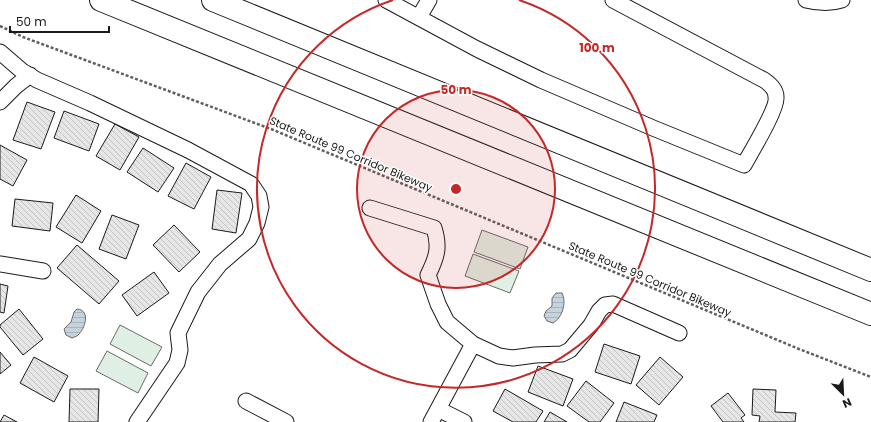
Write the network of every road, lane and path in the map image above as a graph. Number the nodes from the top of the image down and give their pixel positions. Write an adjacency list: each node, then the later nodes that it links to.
1 (101, 0): 17 (highway)
2 (213, 0): 15 (highway)
3 (386, 0): 8 (street)
4 (429, 0): 8 (street)
5 (613, 0): 8 (street)
6 (806, 0): 7 (street)
7 (842, 0)
8 (419, 17)
9 (0, 26): 20 (path, State Route 99 Corridor Bikeway)
10 (0, 52): 11 (street)
11 (30, 75): 12 (street); 23 (street)
12 (0, 102)
13 (370, 208): 19 (street)
14 (0, 264): 16 (street)
15 (871, 270)
16 (43, 271)
17 (871, 314)
18 (679, 332): 19 (street)
19 (473, 344): 22 (street)
20 (871, 377)
21 (246, 402): 24 (street)
22 (438, 409): 25 (street); 26 (street)
23 (137, 422)
24 (286, 422)
25 (431, 422)
26 (464, 422)

